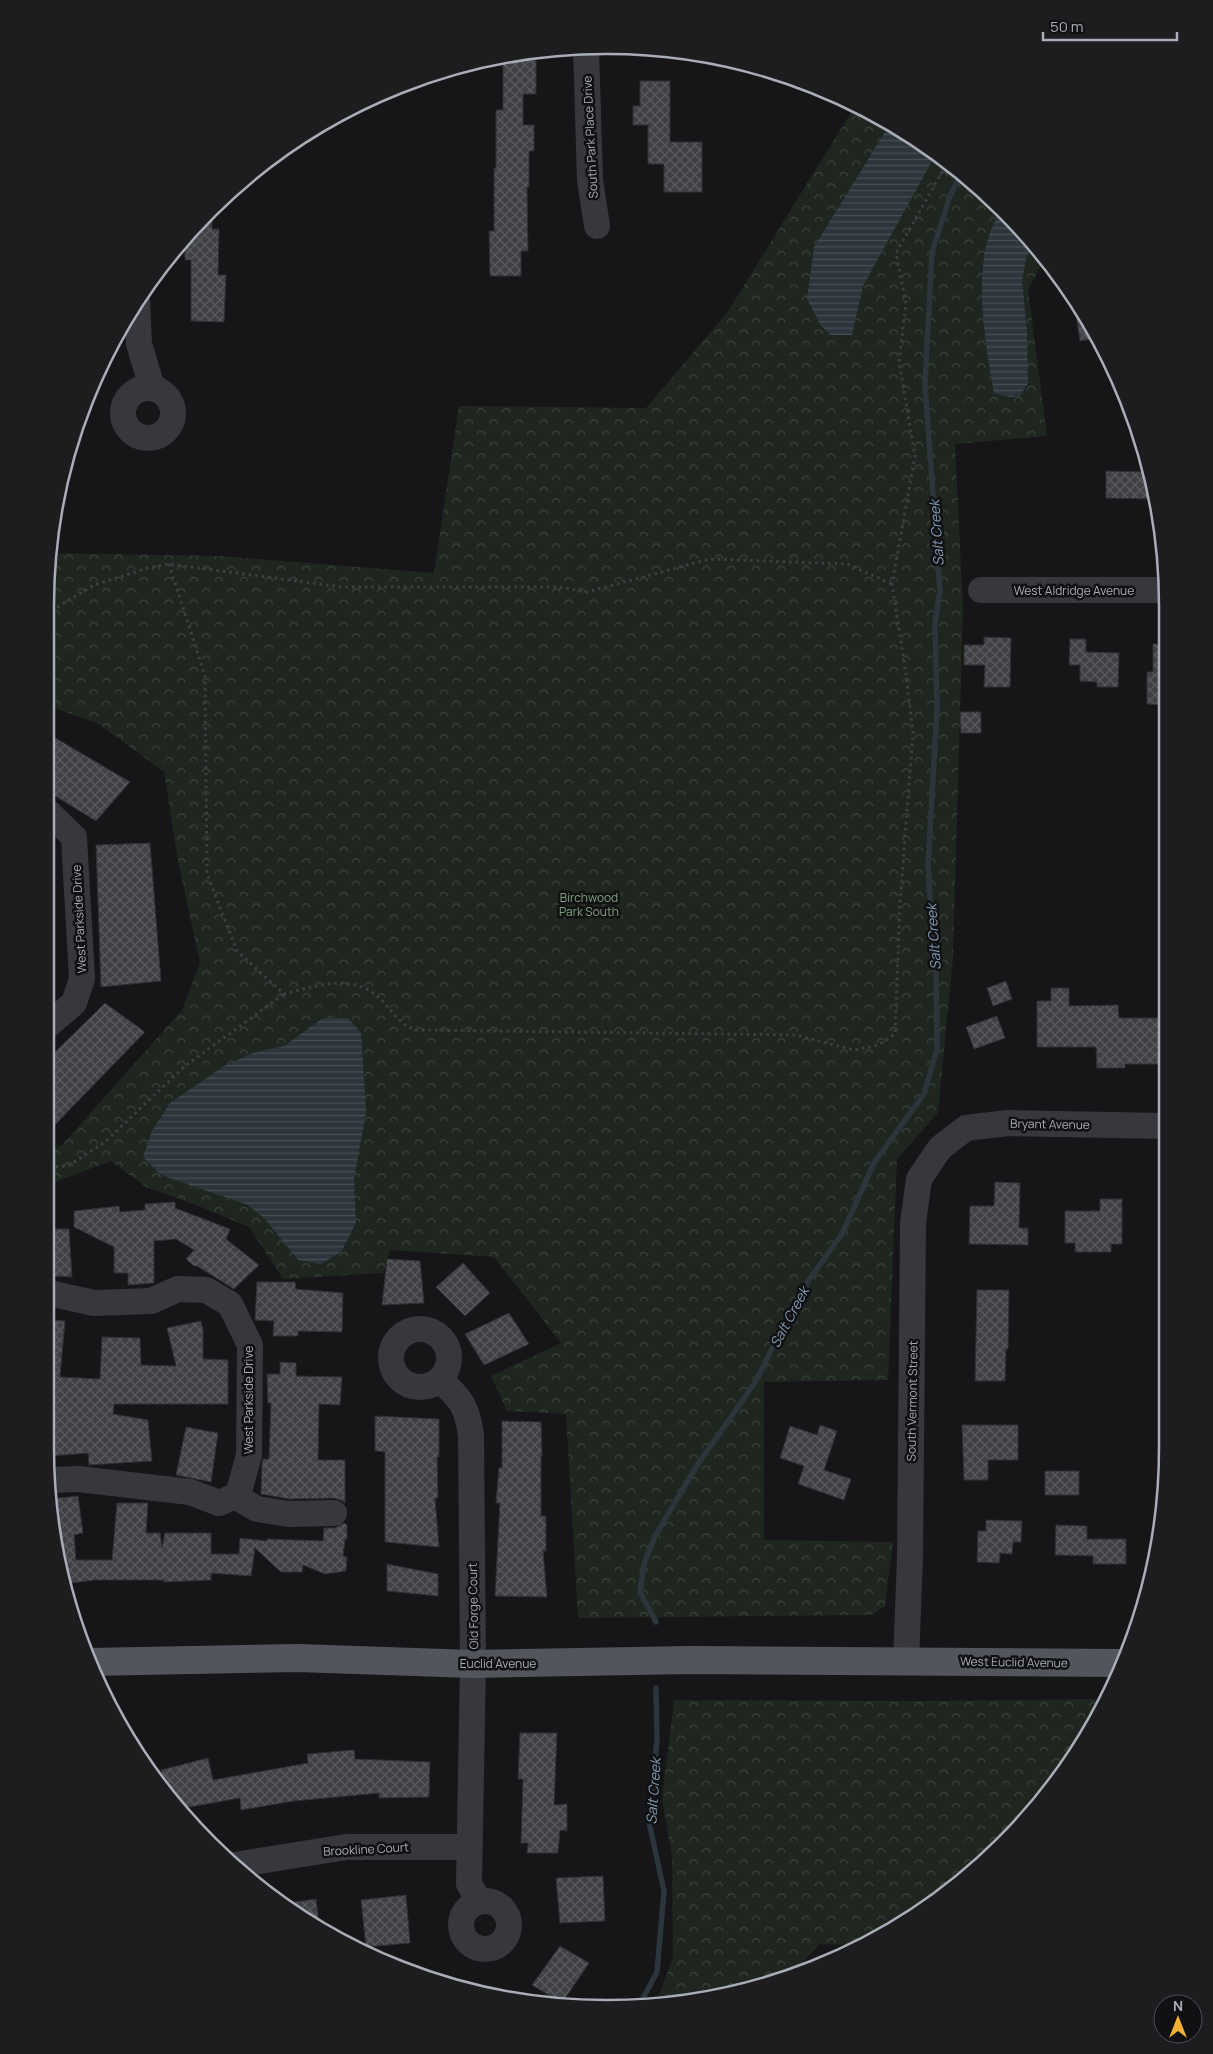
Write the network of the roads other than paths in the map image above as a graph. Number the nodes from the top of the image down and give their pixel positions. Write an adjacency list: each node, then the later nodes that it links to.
1 (586, 55): 2 (street, South Park Place Drive)
2 (597, 226)
3 (137, 315): 4 (street)
4 (152, 387)
5 (981, 590): 6 (street, West Aldridge Avenue)
6 (1159, 590)
7 (54, 818): 8 (street, West Parkside Drive)
8 (54, 1020)
9 (1159, 1126): 10 (street, Bryant Avenue)
10 (940, 1148): 16 (street, South Vermont Street)
11 (54, 1294): 14 (street, West Parkside Drive)
12 (440, 1380): 19 (street, Old Forge Court)
13 (55, 1480): 14 (street)
14 (235, 1496): 15 (street)
15 (334, 1513)
16 (906, 1661): 18 (main road, West Euclid Avenue); 19 (main road, Euclid Avenue)
17 (97, 1662): 19 (main road, Euclid Avenue)
18 (1115, 1663)
19 (473, 1664): 20 (street, Old Forge Court)
20 (468, 1847): 21 (street, Brookline Court); 22 (street, Old Forge Court)
21 (243, 1864)
22 (479, 1901)

